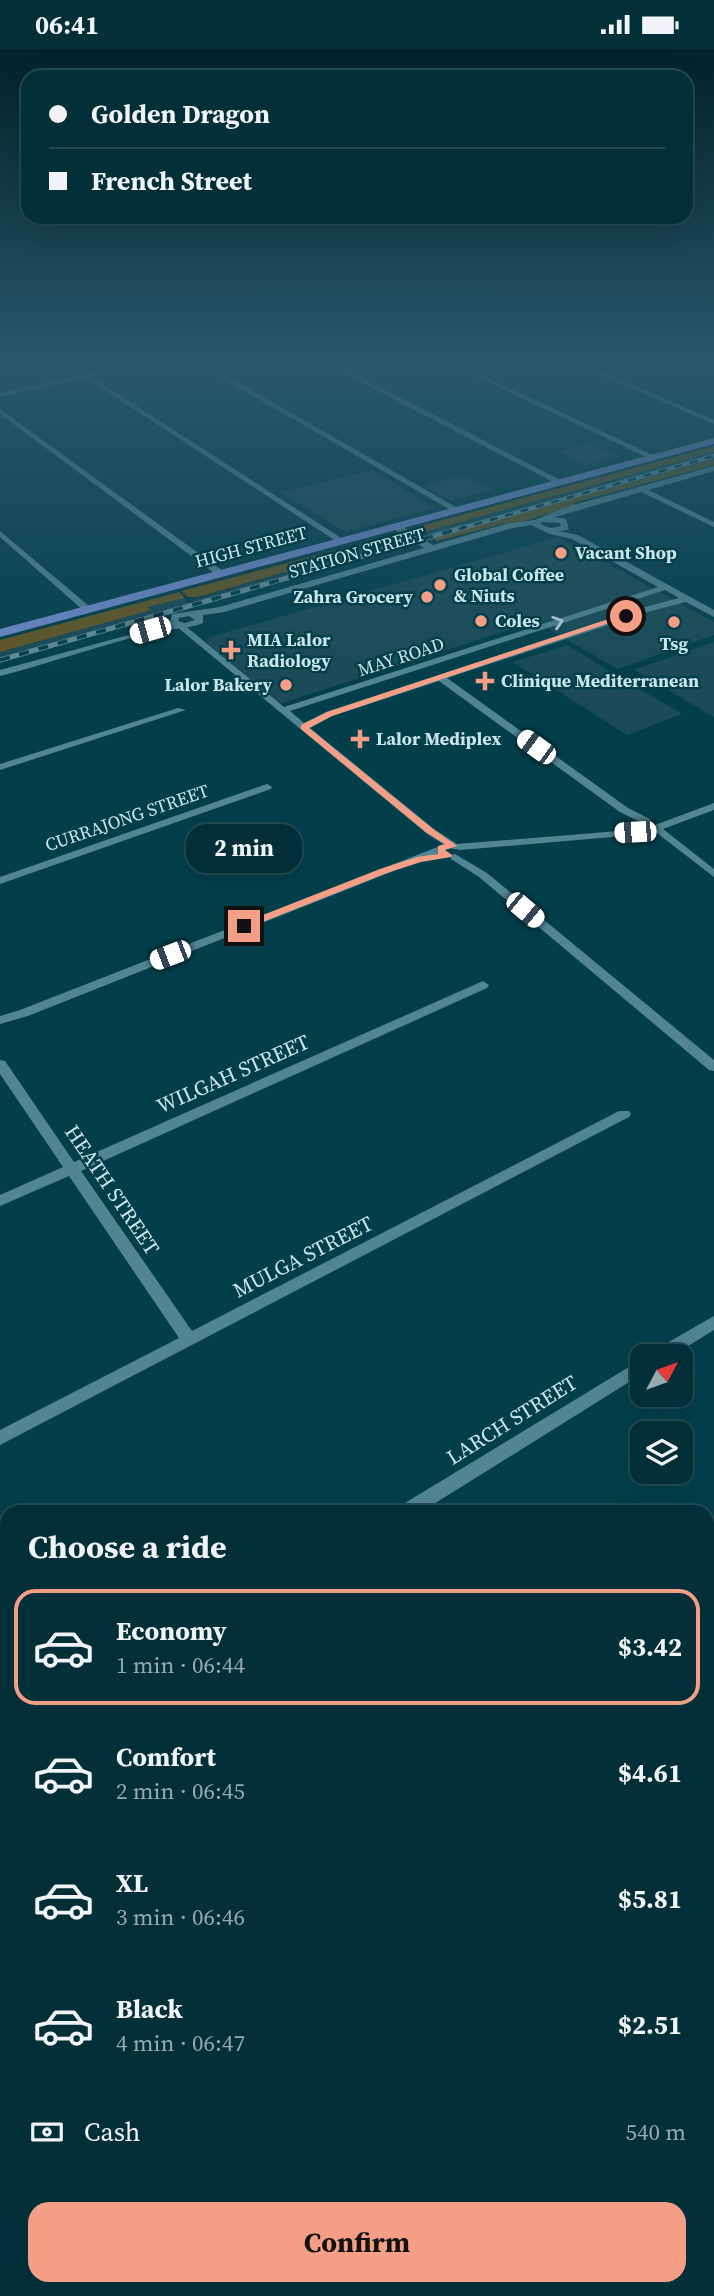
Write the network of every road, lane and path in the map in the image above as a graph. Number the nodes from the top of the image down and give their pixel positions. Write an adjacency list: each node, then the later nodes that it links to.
1 (72, 464): 21 (street)
2 (223, 464): 18 (street)
3 (376, 464): 10 (street)
4 (525, 464): 7 (street)
5 (627, 464): 7 (main road, HIGH STREET)
6 (714, 468): 8 (street, STATION STREET)
7 (560, 482): 10 (main road, HIGH STREET)
8 (640, 488): 9 (street, STATION STREET); 13 (street)
9 (590, 503): 11 (street, STATION STREET); 12 (street, STATION STREET)
10 (457, 510): 14 (main road, HIGH STREET)
11 (539, 523): 12 (street); 15 (street); 19 (street, STATION STREET)
12 (566, 525): 15 (street); 17 (street)
13 (714, 525)
14 (390, 528): 18 (main road, HIGH STREET); 19 (street); 20 (street)
15 (553, 531): 17 (street)
16 (0, 533): 24 (street)
17 (575, 537): 22 (street)
18 (342, 541): 21 (main road, HIGH STREET)
19 (433, 549): 20 (street, STATION STREET)
20 (422, 552): 26 (street, STATION STREET)
21 (220, 573): 24 (main road, HIGH STREET)
22 (666, 587): 23 (street); 30 (street, MAY ROAD, one-way to 22)
23 (687, 599): 25 (street); 31 (street, MAY ROAD)
24 (87, 609): 28 (main road, HIGH STREET)
25 (714, 614)
26 (196, 620): 27 (street); 29 (street)
27 (177, 623): 29 (street); 32 (street)
28 (0, 632)
29 (205, 644): 35 (street)
30 (488, 645): 31 (street); 35 (street, MAY ROAD)
31 (505, 656): 33 (street, MAY ROAD)
32 (0, 673)
33 (439, 677): 36 (street, MAY ROAD); 40 (street)
34 (181, 710): 37 (street)
35 (283, 710): 36 (street)
36 (304, 727): 41 (street)
37 (0, 767)
38 (267, 787): 43 (street, CURRAJONG STREET)
39 (714, 806): 40 (street)
40 (648, 827): 41 (street); 42 (street)
41 (455, 851): 45 (street); 49 (street)
42 (714, 874)
43 (0, 881)
44 (482, 985): 51 (street, WILGAH STREET)
45 (24, 1013): 46 (street); 47 (street)
46 (0, 1020)
47 (0, 1025)
48 (0, 1064): 51 (street, HEATH STREET)
49 (714, 1067)
50 (624, 1114): 54 (street, MULGA STREET)
51 (72, 1169): 52 (street, WILGAH STREET); 54 (street, HEATH STREET)
52 (0, 1201)
53 (714, 1322): 55 (street)
54 (189, 1340): 57 (street, MULGA STREET)
55 (678, 1344)
56 (630, 1373): 58 (street, LARCH STREET)
57 (0, 1438)
58 (416, 1505)

